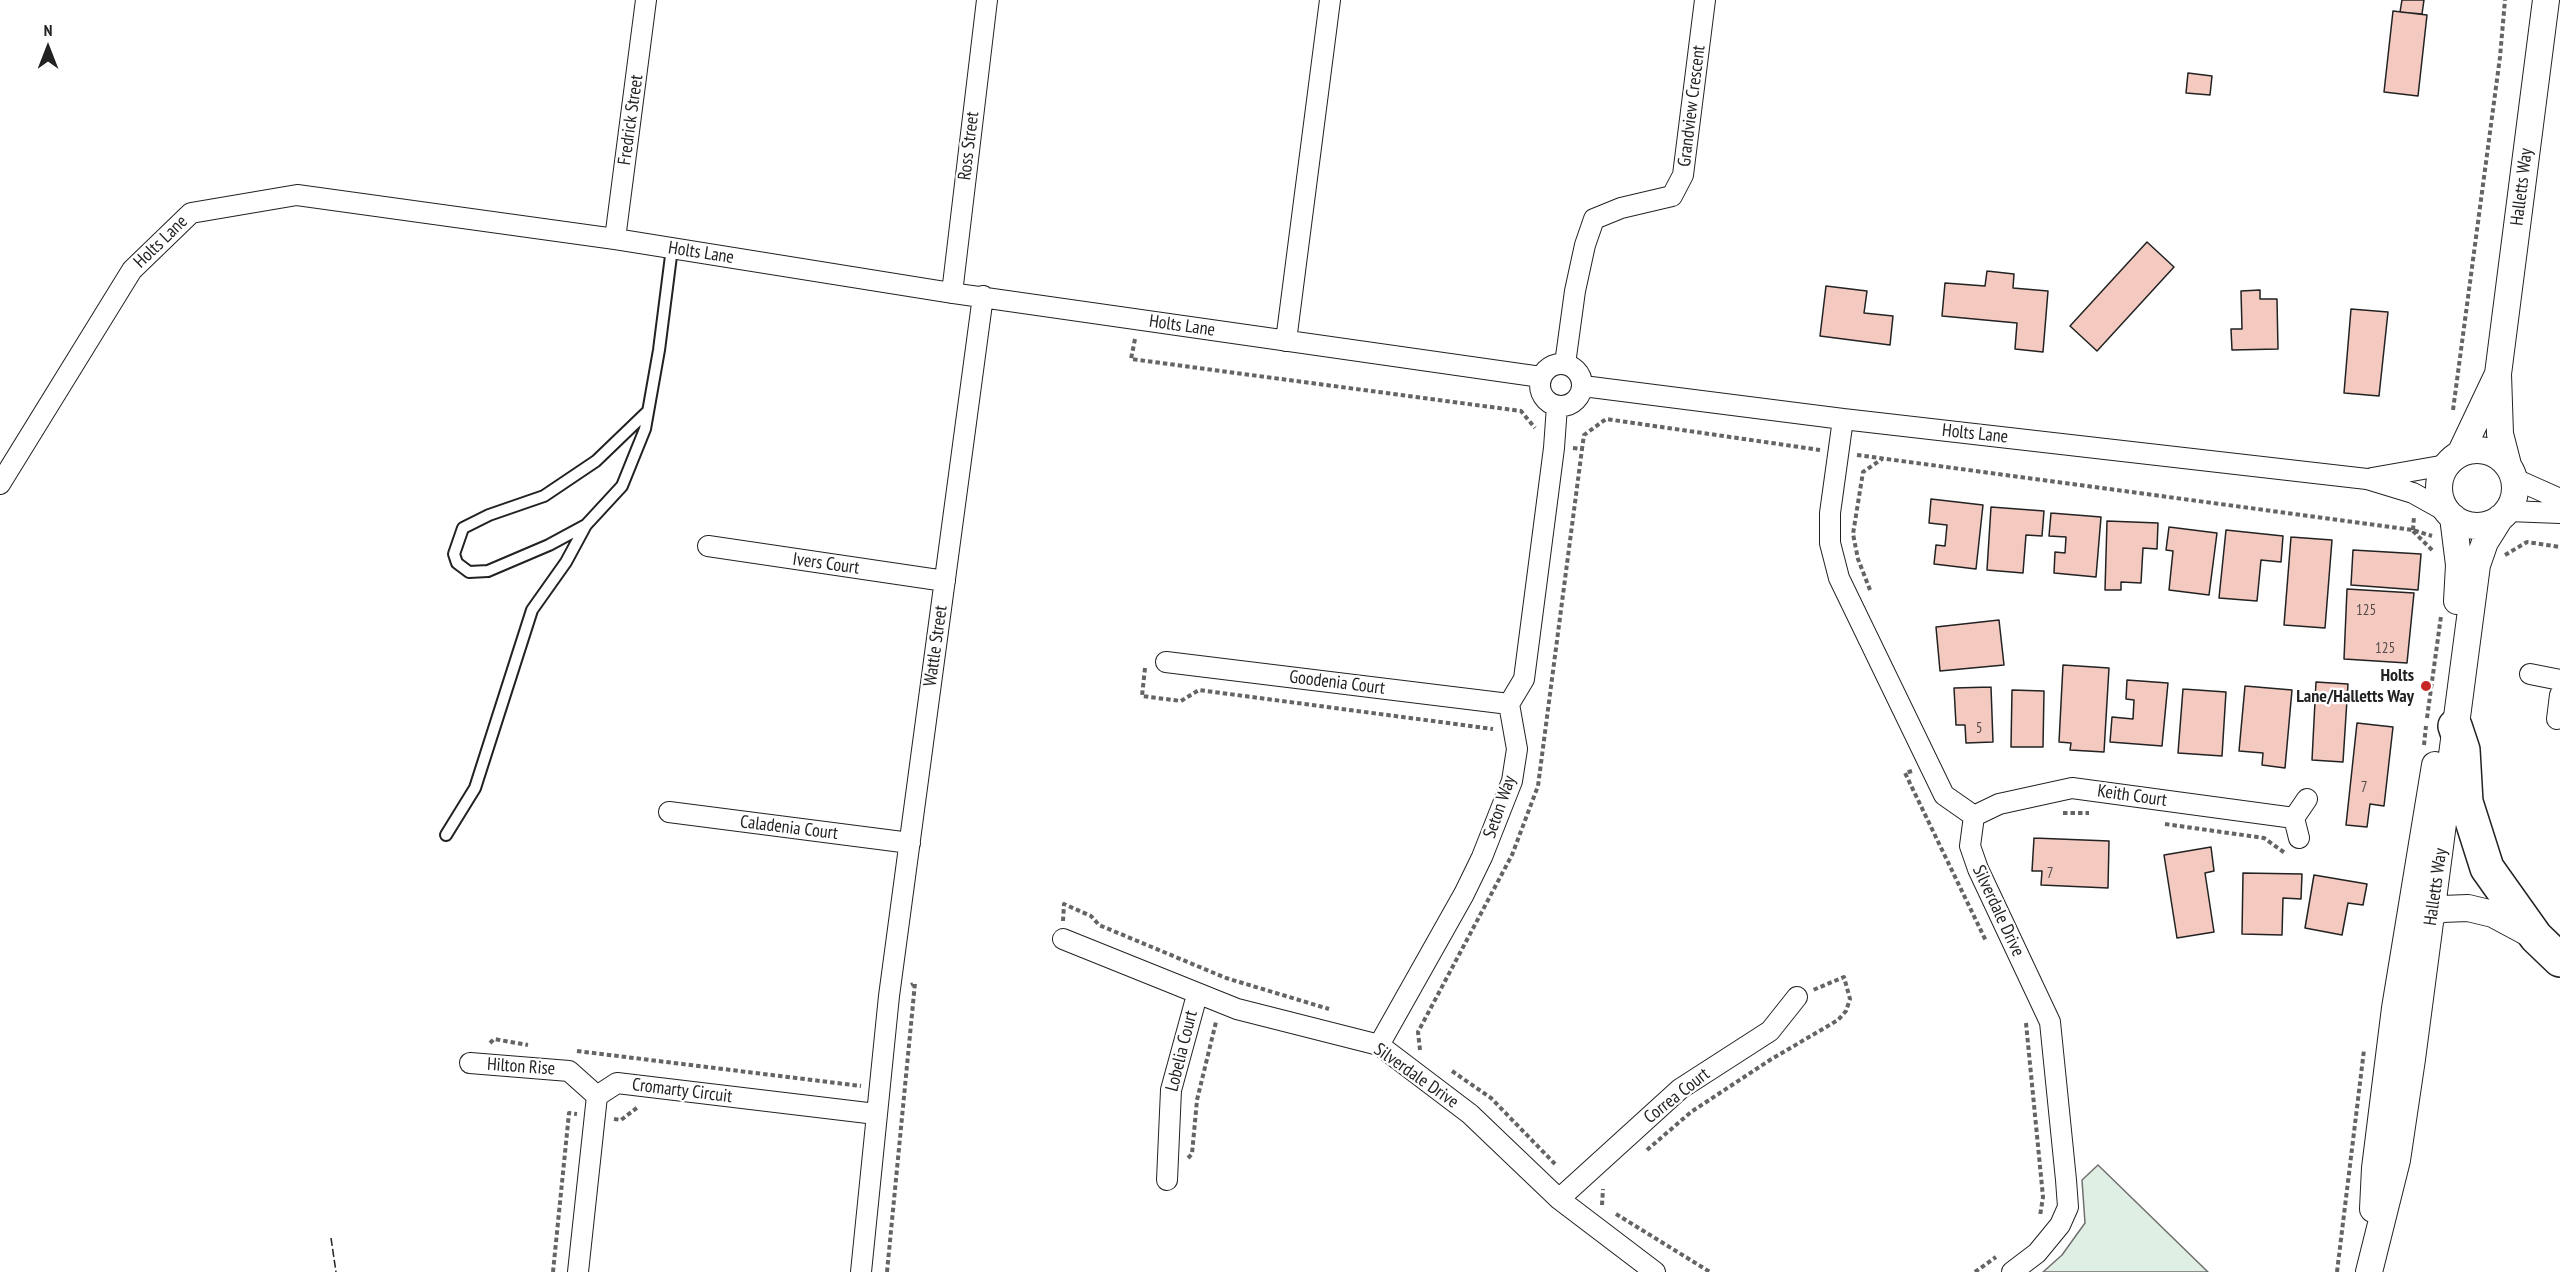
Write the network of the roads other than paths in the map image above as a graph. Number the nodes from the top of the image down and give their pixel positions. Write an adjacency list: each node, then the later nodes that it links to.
1 (646, 0): 6 (street, Fredrick Street)
2 (987, 0): 8 (street, Ross Street)
3 (1330, 0): 10 (street)
4 (1706, 0): 11 (street, Grandview Crescent)
5 (2546, 0): 12 (street, Halletts Way)
6 (615, 239): 7 (street, Holts Lane); 21 (street, Holts Lane)
7 (672, 248): 8 (street, Holts Lane); 16 (lane)
8 (952, 293): 9 (street, Holts Lane)
9 (983, 296): 10 (street, Holts Lane); 28 (street, Wattle Street)
10 (1286, 341): 13 (street, Holts Lane)
11 (1565, 364): 13 (street); 14 (street)
12 (2498, 375): 18 (street, Halletts Way); 19 (street, Halletts Way)
13 (1541, 377): 15 (street)
14 (1583, 386): 15 (street); 17 (street, Holts Lane)
15 (1557, 406): 33 (street)
16 (649, 411): 26 (lane); 26 (lane)
17 (1843, 419): 20 (street, Holts Lane); 38 (street)
18 (2453, 460): 19 (street); 20 (street, Holts Lane); 25 (street)
19 (2511, 472): 22 (street); 24 (street)
20 (2367, 479): 25 (street, Holts Lane)
21 (0, 484)
22 (2560, 500)
23 (2560, 513): 24 (street)
24 (2504, 514): 25 (street); 35 (street, Halletts Way)
25 (2450, 515): 44 (street, Halletts Way)
26 (586, 525): 40 (lane)
27 (708, 546): 28 (street, Ivers Court)
28 (945, 581): 42 (street, Wattle Street)
29 (1166, 662): 33 (street, Goodenia Court)
30 (2530, 674): 31 (street)
31 (2560, 680)
32 (2560, 695): 34 (street)
33 (1509, 704): 50 (street, Seton Way)
34 (2557, 719)
35 (2455, 726): 43 (street, Halletts Way); 45 (highway)
36 (2307, 799): 39 (street)
37 (669, 812): 42 (street, Caladenia Court)
38 (1974, 816): 39 (street, Keith Court); 60 (street, Silverdale Drive)
39 (2294, 818): 41 (street)
40 (446, 835)
41 (2299, 838)
42 (910, 843): 53 (street, Wattle Street)
43 (2433, 912): 44 (street); 45 (street); 56 (street, Halletts Way)
44 (2408, 923): 56 (street, Halletts Way)
45 (2536, 937): 47 (highway)
46 (1063, 939): 48 (street, Silverdale Drive)
47 (2560, 960)
48 (1197, 995): 50 (street, Silverdale Drive); 54 (street, Lobelia Court)
49 (1797, 997): 55 (street, Correa Court)
50 (1379, 1045): 55 (street, Silverdale Drive)
51 (470, 1063): 52 (street, Hilton Rise)
52 (597, 1096): 53 (street, Cromarty Circuit); 57 (street)
53 (876, 1114): 58 (street)
54 (1167, 1180)
55 (1559, 1199): 59 (street, Silverdale Drive)
56 (2370, 1265)
57 (578, 1272)
58 (861, 1272)
59 (1655, 1272)
60 (2012, 1272)

